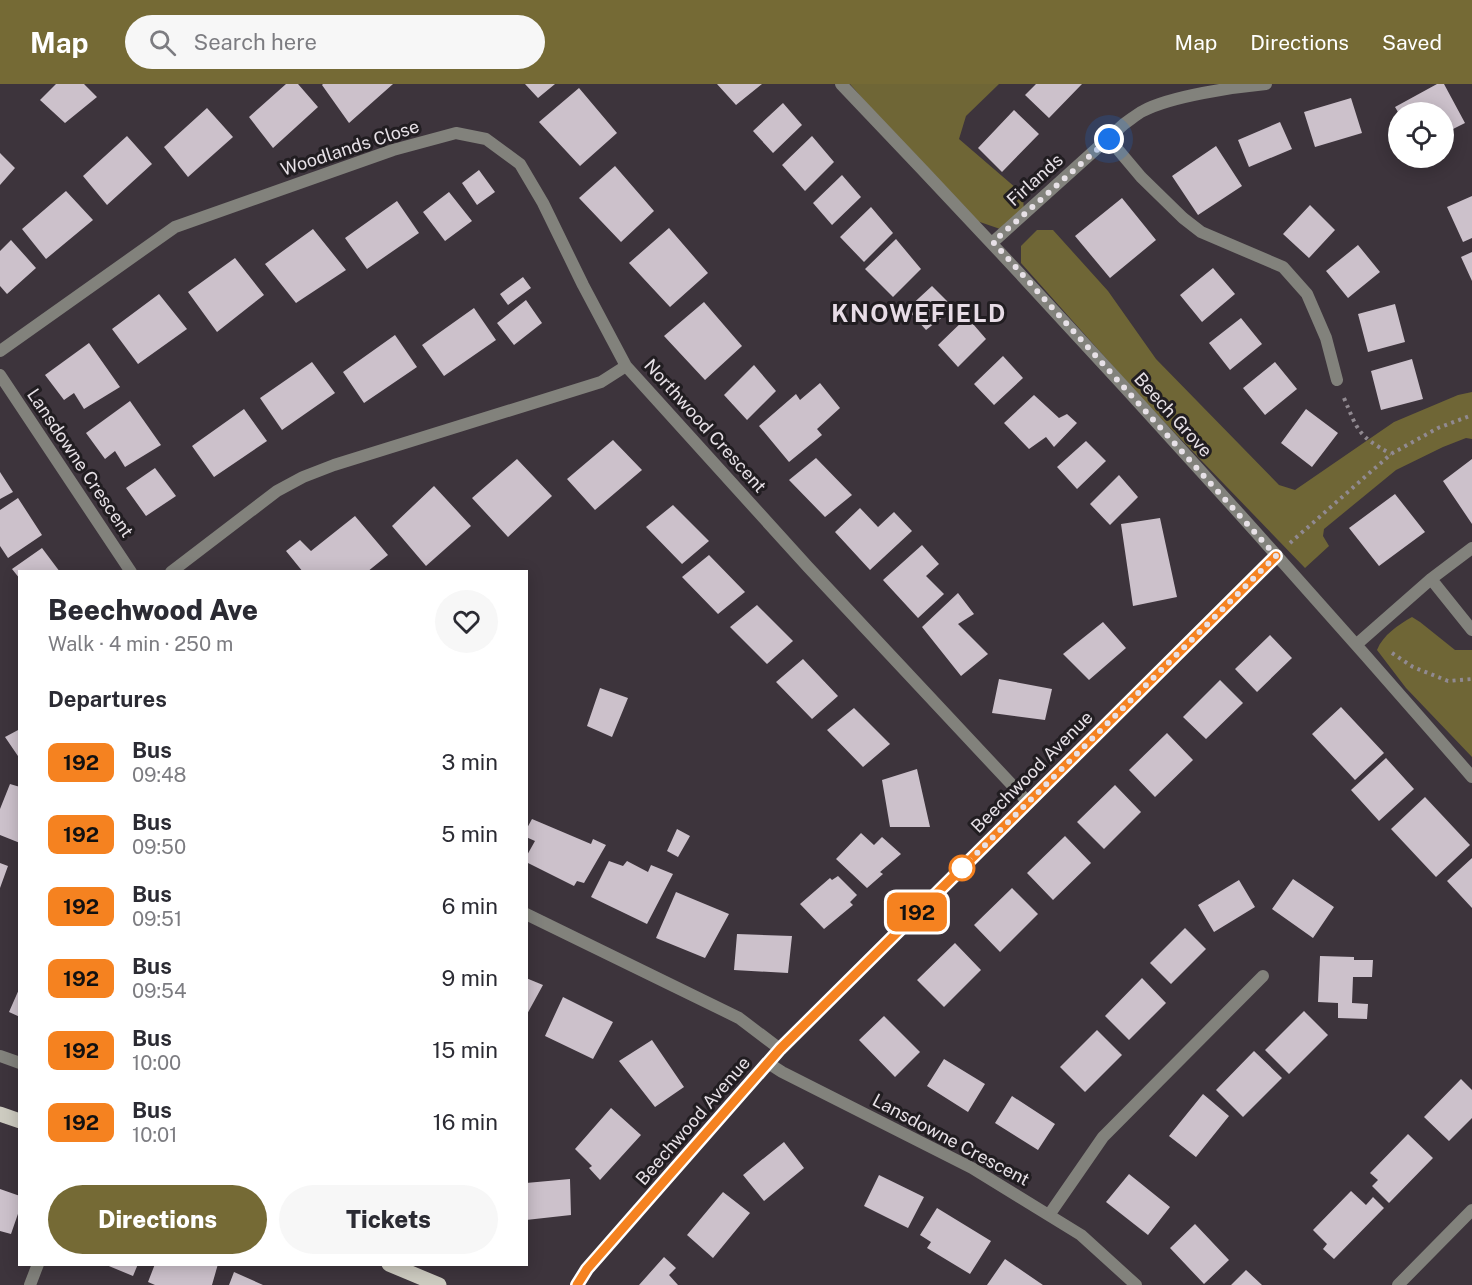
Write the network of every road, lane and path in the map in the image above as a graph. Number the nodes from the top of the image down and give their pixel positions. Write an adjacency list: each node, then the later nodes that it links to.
1 (842, 84): 5 (street, Beech Grove)
2 (1266, 84): 3 (street, Firlands)
3 (1240, 85): 4 (street, Firlands)
4 (1109, 139): 5 (street, Firlands); 9 (street)
5 (993, 242): 13 (street, Beech Grove)
6 (0, 351): 7 (street, Woodlands Close)
7 (626, 366): 15 (street, Northwood Crescent); 22 (street, Northwood Crescent)
8 (0, 375): 14 (street, Lansdowne Crescent)
9 (1336, 380): 11 (path)
10 (1472, 415): 11 (path)
11 (1391, 454): 13 (path)
12 (1472, 548): 16 (street)
13 (1276, 556): 18 (street, Beech Grove); 22 (street, Beechwood Avenue)
14 (130, 570)
15 (174, 570)
16 (1431, 579): 17 (street); 18 (street)
17 (1472, 630)
18 (1357, 644): 19 (street, Beech Grove)
19 (1371, 661): 20 (path); 21 (street, Beech Grove)
20 (1472, 679)
21 (1472, 777)
22 (1028, 802): 25 (street, Beechwood Avenue)
23 (528, 915): 25 (street)
24 (1263, 976): 32 (street)
25 (780, 1049): 28 (street, Beechwood Avenue)
26 (0, 1056): 27 (street)
27 (18, 1062)
28 (768, 1063): 32 (street, Lansdowne Crescent); 37 (street, Beechwood Avenue)
29 (0, 1114): 30 (main road)
30 (18, 1120)
31 (1472, 1210): 39 (street)
32 (1049, 1215): 38 (street, Lansdowne Crescent)
33 (37, 1266): 35 (street)
34 (394, 1266): 36 (main road)
35 (30, 1285)
36 (439, 1285)
37 (577, 1285)
38 (1136, 1285)
39 (1398, 1285)

